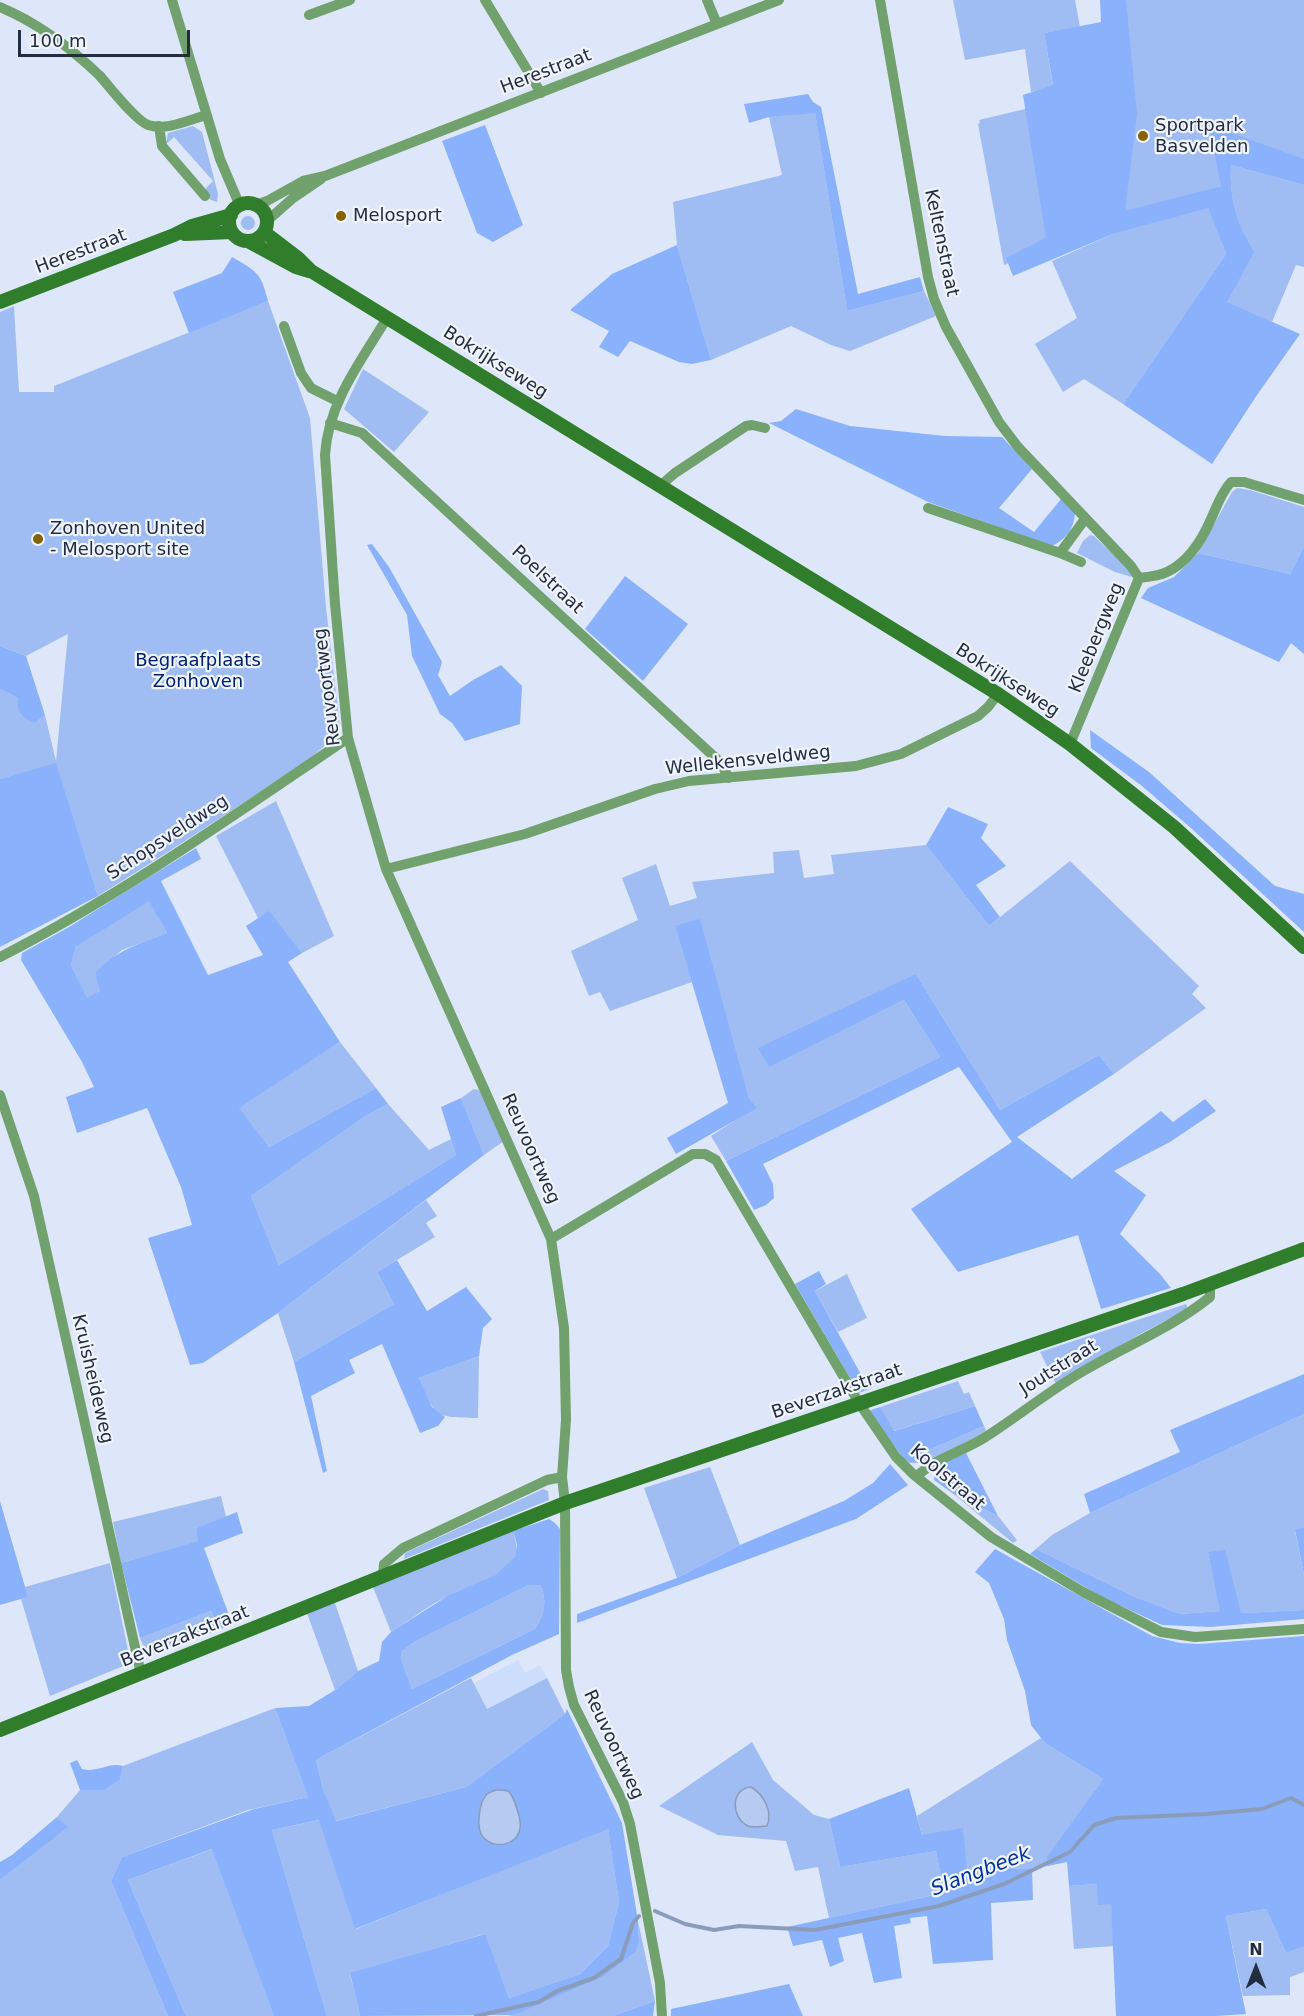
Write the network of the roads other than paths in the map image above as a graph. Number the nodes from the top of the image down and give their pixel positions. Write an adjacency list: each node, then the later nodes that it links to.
1 (172, 0): 11 (street)
2 (350, 0): 8 (street)
3 (486, 0): 10 (street)
4 (707, 0): 9 (street)
5 (779, 0): 9 (street, Herestraat)
6 (880, 0): 31 (street, Keltenstraat)
7 (0, 7): 12 (street)
8 (309, 15)
9 (717, 24): 10 (street, Herestraat)
10 (541, 93): 13 (street, Herestraat)
11 (206, 115): 12 (street); 16 (street)
12 (159, 126): 14 (street)
13 (325, 177): 15 (street, Herestraat); 17 (street, Herestraat)
14 (205, 196)
15 (256, 205): 16 (street); 17 (street)
16 (235, 211): 18 (street); 19 (street, Herestraat)
17 (265, 226): 20 (street); 21 (street, Bokrijkseweg)
18 (232, 232): 19 (street, Herestraat); 20 (street)
19 (174, 235): 22 (street, Herestraat)
20 (248, 241): 21 (street, Bokrijkseweg)
21 (311, 271): 23 (street, Bokrijkseweg)
22 (0, 302)
23 (387, 318): 25 (street, Reuvoortweg); 28 (street, Bokrijkseweg)
24 (284, 326): 25 (street)
25 (337, 402): 26 (street, Reuvoortweg)
26 (330, 423): 36 (street, Reuvoortweg); 38 (street, Poelstraat)
27 (765, 428): 28 (street)
28 (660, 486): 35 (street, Bokrijkseweg)
29 (1304, 500): 34 (street, Kleebergweg)
30 (928, 508): 32 (street)
31 (1085, 519): 32 (street); 34 (street, Keltenstraat)
32 (1060, 553): 33 (street)
33 (1081, 562)
34 (1139, 578): 37 (street, Kleebergweg)
35 (998, 694): 37 (street, Bokrijkseweg); 38 (street, Wellekensveldweg)
36 (348, 738): 39 (street, Reuvoortweg); 41 (street, Schopsveldweg)
37 (1070, 744): 40 (street, Bokrijkseweg)
38 (729, 778): 39 (street, Wellekensveldweg)
39 (386, 869): 43 (street, Reuvoortweg)
40 (1304, 947)
41 (0, 957)
42 (0, 1095): 52 (street, Kruisheideweg)
43 (551, 1239): 46 (street, Koolstraat); 48 (street, Reuvoortweg)
44 (1304, 1249): 45 (street, Beverzakstraat)
45 (1210, 1284): 46 (street, Beverzakstraat); 47 (street, Joutstraat)
46 (859, 1403): 47 (street, Koolstraat); 49 (street, Beverzakstraat)
47 (917, 1476): 51 (street, Koolstraat)
48 (562, 1477): 49 (street, Reuvoortweg); 50 (street)
49 (565, 1503): 50 (street, Beverzakstraat); 54 (street, Reuvoortweg)
50 (384, 1575): 52 (street, Beverzakstraat)
51 (1304, 1629)
52 (141, 1674): 53 (street, Beverzakstraat)
53 (0, 1730)
54 (662, 2016)

